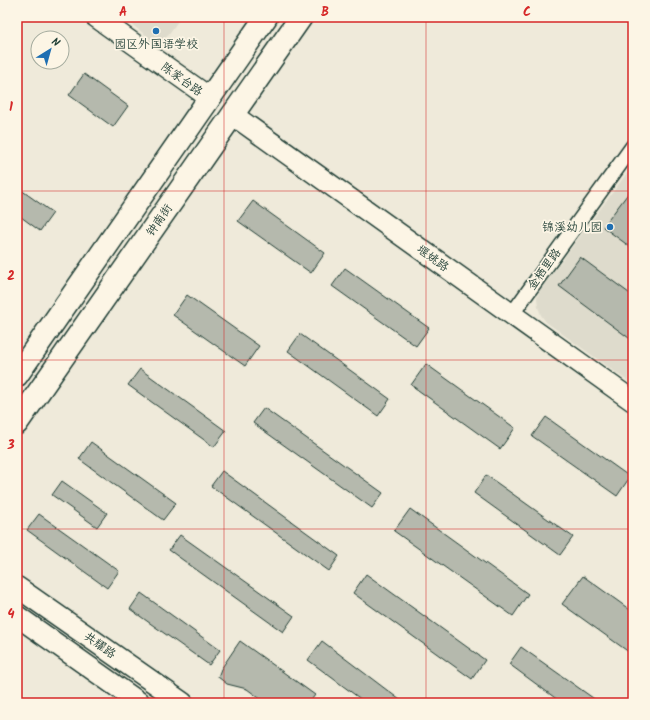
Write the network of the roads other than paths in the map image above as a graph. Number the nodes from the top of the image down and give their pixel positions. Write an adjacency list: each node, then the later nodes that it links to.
1 (96, 17): 4 (street, 陈家台路)
2 (266, 17): 4 (main road)
3 (301, 17): 5 (main road, 钟南街)
4 (210, 98): 8 (main road)
5 (233, 115): 7 (street, 堰姚路); 10 (main road, 钟南街)
6 (633, 146): 7 (street, 金栖里路)
7 (512, 314): 9 (street, 堰姚路)
8 (17, 375)
9 (633, 401)
10 (17, 423)
11 (17, 587): 14 (street, 共耀路)
12 (17, 616): 13 (street, 共耀路)
13 (140, 703)
14 (183, 703)

